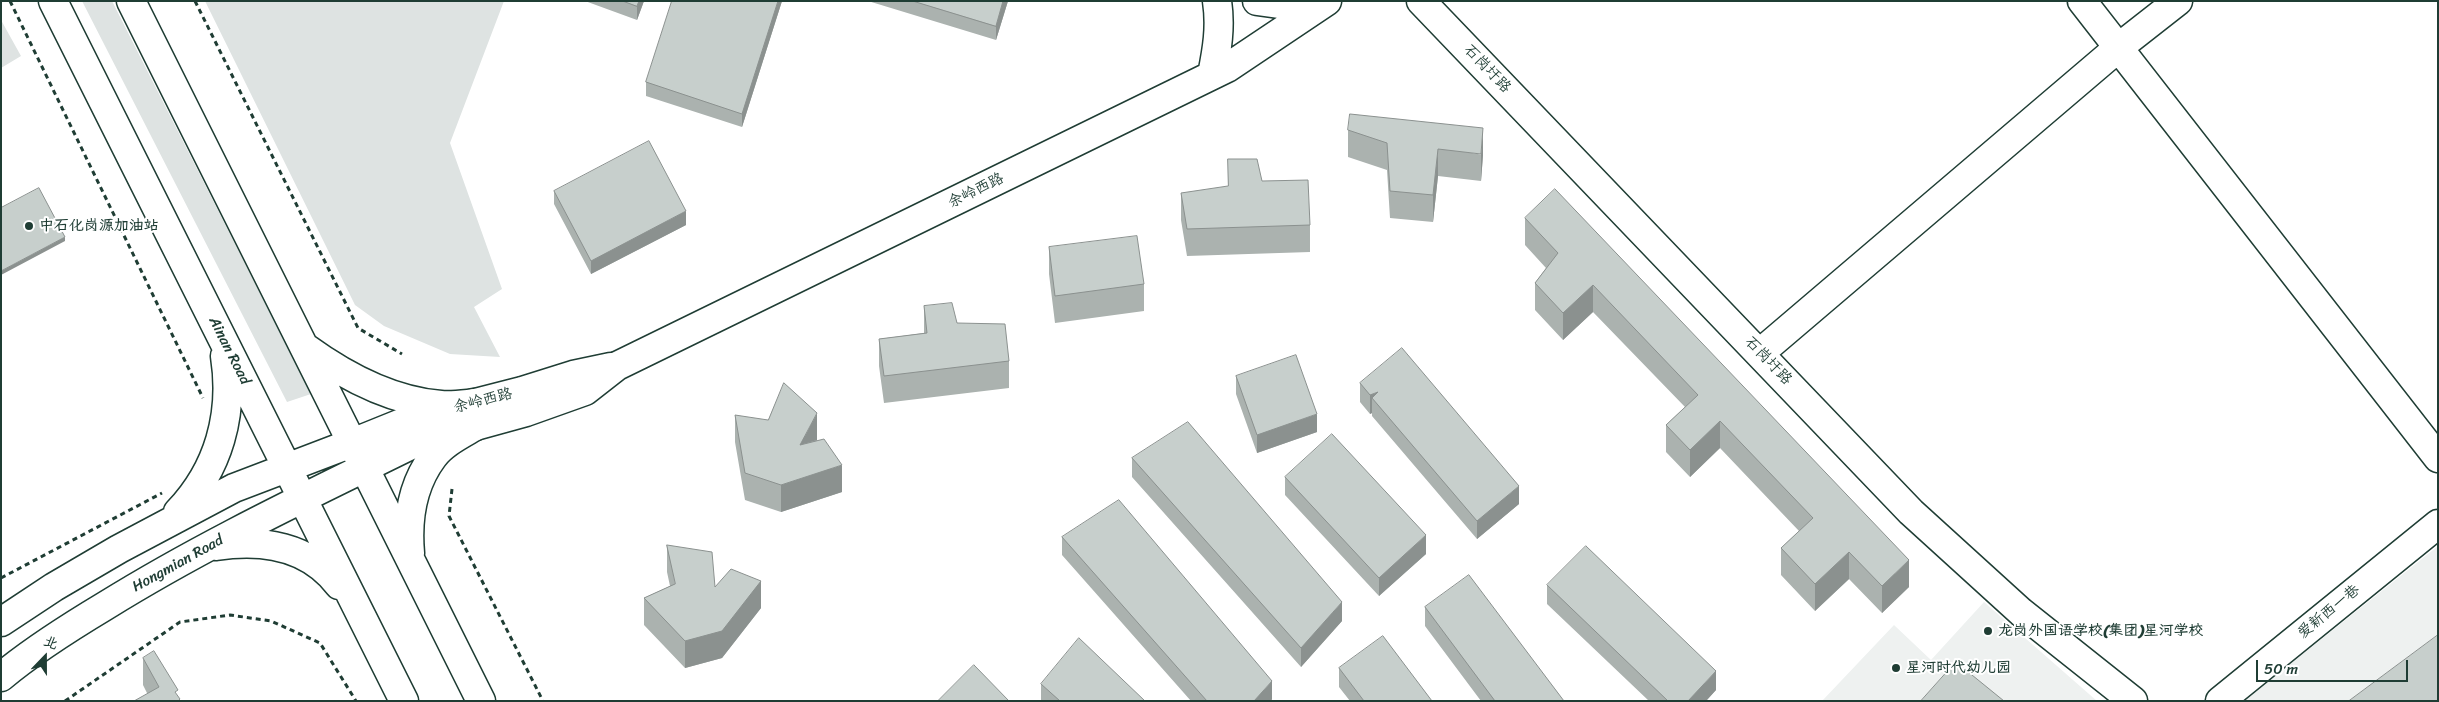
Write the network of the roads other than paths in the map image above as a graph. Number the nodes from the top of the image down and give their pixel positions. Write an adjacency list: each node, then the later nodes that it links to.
1 (53, 1): 11 (street, Ainan Road)
2 (131, 1): 12 (street)
3 (1217, 1): 10 (street)
4 (1257, 1): 8 (street)
5 (1422, 1): 13 (street, 石岗圩路)
6 (2082, 1): 9 (street)
7 (2178, 1): 9 (street)
8 (1321, 5): 10 (street, 余岭西路)
9 (2118, 48): 13 (street); 16 (street)
10 (1212, 75): 14 (street, 余岭西路)
11 (222, 337): 17 (street, Ainan Road); 20 (street)
12 (303, 346): 14 (street); 15 (street)
13 (1760, 353): 29 (street, 石岗圩路)
14 (477, 414): 15 (street, 余岭西路); 18 (street, 余岭西路); 23 (street)
15 (352, 443): 17 (street); 18 (street)
16 (2438, 458)
17 (287, 468): 19 (street, Ainan Road); 20 (street)
18 (364, 468): 19 (street, Hongmian Road); 23 (street)
19 (302, 498): 22 (street, Hongmian Road); 24 (street, Ainan Road)
20 (169, 522): 25 (street)
21 (2438, 524): 30 (street, 爱新西一巷)
22 (205, 547): 24 (street); 26 (street, Hongmian Road)
23 (411, 562): 28 (street)
24 (359, 611): 27 (street, Ainan Road)
25 (1, 622)
26 (1, 677)
27 (404, 701)
28 (481, 701)
29 (2133, 701)
30 (2220, 701)

